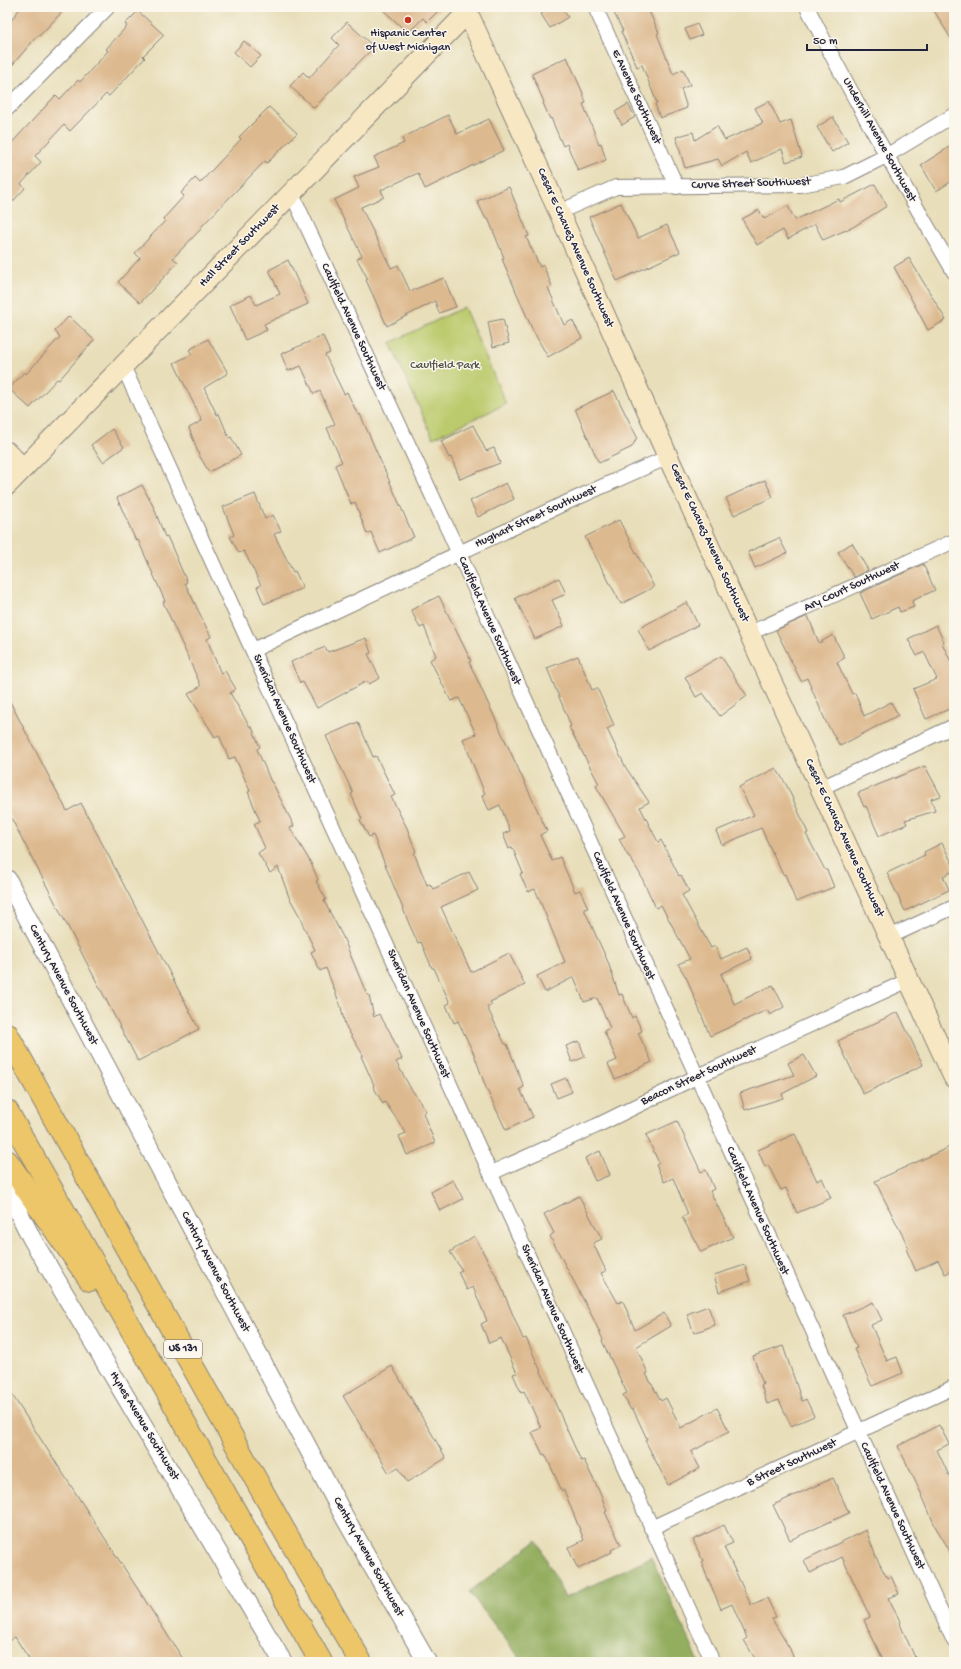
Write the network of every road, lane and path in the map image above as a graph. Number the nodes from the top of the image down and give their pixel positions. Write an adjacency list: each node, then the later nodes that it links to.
1 (108, 7): 5 (street)
2 (595, 7): 8 (street, E Avenue Southwest)
3 (807, 7): 7 (street, Underhill Avenue Southwest)
4 (469, 9): 9 (main road, Hall Street Southwest); 10 (main road, Cesar E Chavez Avenue Southwest)
5 (7, 109)
6 (954, 115): 7 (street, Curve Street Southwest)
7 (886, 156): 8 (street, Curve Street Southwest); 11 (street, Underhill Avenue Southwest)
8 (677, 187): 10 (street, Curve Street Southwest)
9 (291, 192): 12 (main road, Hall Street Southwest); 18 (street, Caulfield Avenue Southwest)
10 (560, 212): 14 (main road, Cesar E Chavez Avenue Southwest)
11 (954, 272)
12 (123, 366): 15 (main road, Hall Street Southwest); 20 (street, Sheridan Avenue Southwest)
13 (7, 452): 15 (main road)
14 (668, 457): 18 (street, Hughart Street Southwest); 19 (main road, Cesar E Chavez Avenue Southwest)
15 (23, 468): 16 (main road, Hall Street Southwest)
16 (7, 485)
17 (954, 541): 19 (street, Ary Court Southwest)
18 (459, 554): 20 (street, Hughart Street Southwest); 28 (street, Caulfield Avenue Southwest)
19 (750, 633): 22 (main road, Cesar E Chavez Avenue Southwest)
20 (253, 650): 32 (street, Sheridan Avenue Southwest)
21 (954, 726): 22 (street)
22 (821, 788): 25 (main road, Cesar E Chavez Avenue Southwest)
23 (7, 879): 42 (street, Century Avenue Southwest)
24 (954, 907): 25 (street)
25 (889, 937): 26 (main road, Cesar E Chavez Avenue Southwest)
26 (909, 980): 28 (street, Beacon Street Southwest); 29 (main road, Cesar E Chavez Avenue Southwest)
27 (7, 1034): 41 (highway, US 131)
28 (696, 1077): 32 (street, Beacon Street Southwest); 36 (street, Caulfield Avenue Southwest)
29 (954, 1078)
30 (7, 1111): 34 (highway, US 131)
31 (7, 1161): 34 (highway)
32 (491, 1173): 37 (street, Sheridan Avenue Southwest)
33 (7, 1189): 39 (street, Hynes Avenue Southwest)
34 (149, 1360): 40 (highway, US 131)
35 (954, 1387): 36 (street, B Street Southwest)
36 (858, 1432): 37 (street, B Street Southwest); 38 (street, Caulfield Avenue Southwest)
37 (651, 1528): 43 (street, Sheridan Avenue Southwest)
38 (954, 1641)
39 (283, 1662)
40 (321, 1662)
41 (361, 1662)
42 (427, 1662)
43 (713, 1662)

